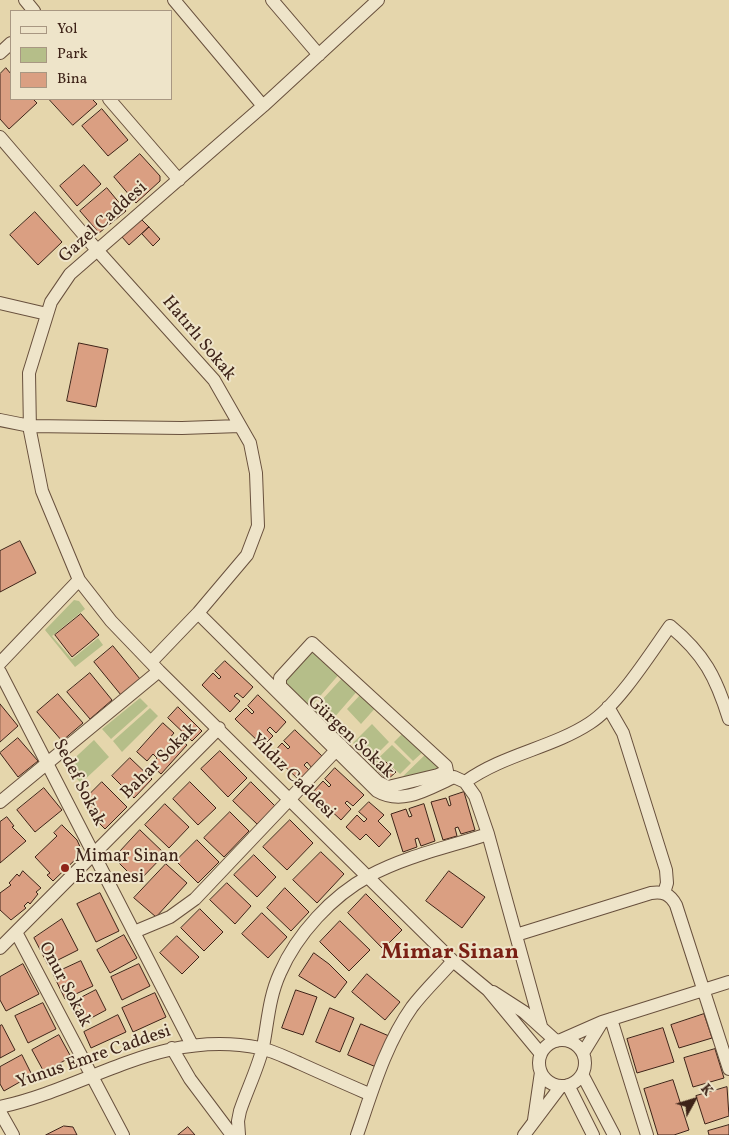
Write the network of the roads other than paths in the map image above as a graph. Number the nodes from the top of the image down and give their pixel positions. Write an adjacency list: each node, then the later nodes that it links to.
1 (25, 0): 5 (street)
2 (174, 0): 10 (street)
3 (272, 0): 8 (street)
4 (378, 0): 8 (street, Gazel Caddesi)
5 (33, 10)
6 (10, 44): 7 (street)
7 (0, 53)
8 (319, 55): 10 (street, Gazel Caddesi)
9 (110, 100): 12 (street)
10 (263, 106): 12 (street, Gazel Caddesi)
11 (0, 137): 13 (street, Hatırlı Sokak)
12 (178, 180): 13 (street, Gazel Caddesi)
13 (97, 250): 15 (street, Gazel Caddesi); 18 (street, Hatırlı Sokak)
14 (0, 303): 15 (street)
15 (47, 314): 17 (street, Gazel Caddesi)
16 (0, 420): 17 (street)
17 (30, 426): 18 (street); 19 (street, Gazel Caddesi)
18 (240, 426): 20 (street, Hatırlı Sokak)
19 (78, 580): 21 (street); 22 (street, Yıldız Caddesi)
20 (198, 613): 22 (street, Hatırlı Sokak); 27 (street, Gürgen Sokak)
21 (0, 663)
22 (155, 667): 26 (street, Yıldız Caddesi); 28 (street, Hatırlı Sokak)
23 (0, 672): 28 (street, Sedef Sokak)
24 (608, 707): 25 (street); 29 (street); 35 (street)
25 (729, 719)
26 (218, 728): 30 (street, Yıldız Caddesi); 33 (street, Bahar Sokak)
27 (338, 748): 27 (street); 29 (street, Gürgen Sokak); 30 (street)
28 (49, 764): 31 (street, Hatırlı Sokak); 33 (street, Sedef Sokak)
29 (465, 782): 32 (street)
30 (290, 800): 34 (street, Yıldız Caddesi); 37 (street)
31 (0, 802)
32 (488, 834): 34 (street); 38 (street)
33 (94, 854): 36 (street, Bahar Sokak); 37 (street, Sedef Sokak)
34 (367, 877): 40 (street, Yıldız Caddesi); 49 (street)
35 (664, 893): 38 (street); 43 (street)
36 (16, 932): 39 (street, Bahar Sokak); 54 (street, Onur Sokak)
37 (134, 932): 47 (street, Sedef Sokak)
38 (516, 935): 45 (street)
39 (0, 948)
40 (453, 961): 42 (street, Yıldız Caddesi); 57 (street)
41 (729, 982): 43 (street)
42 (488, 990): 45 (street, Yıldız Caddesi); 50 (street, Yıldız Caddesi)
43 (704, 990): 44 (street); 52 (street)
44 (607, 1020): 46 (street); 51 (street); 69 (street)
45 (541, 1026): 46 (street, Yıldız Caddesi)
46 (558, 1040): 50 (street); 51 (street, Yıldız Caddesi)
47 (192, 1045): 48 (street, Yunus Emre Caddesi); 49 (street, Yunus Emre Caddesi)
48 (172, 1048): 54 (street, Yunus Emre Caddesi); 63 (street)
49 (262, 1048): 57 (street, Yunus Emre Caddesi); 64 (street)
50 (540, 1054): 53 (street)
51 (583, 1054): 55 (street)
52 (729, 1069)
53 (541, 1072): 56 (street); 60 (street)
54 (91, 1074): 58 (street, Yunus Emre Caddesi); 62 (street, Onur Sokak)
55 (582, 1074): 56 (street); 68 (street)
56 (564, 1086): 60 (street); 67 (street)
57 (369, 1094): 65 (street)
58 (0, 1107)
59 (0, 1112): 61 (street)
60 (533, 1122): 66 (street)
61 (13, 1135)
62 (123, 1135)
63 (232, 1135)
64 (239, 1135)
65 (357, 1135)
66 (524, 1135)
67 (593, 1135)
68 (614, 1135)
69 (647, 1135)

